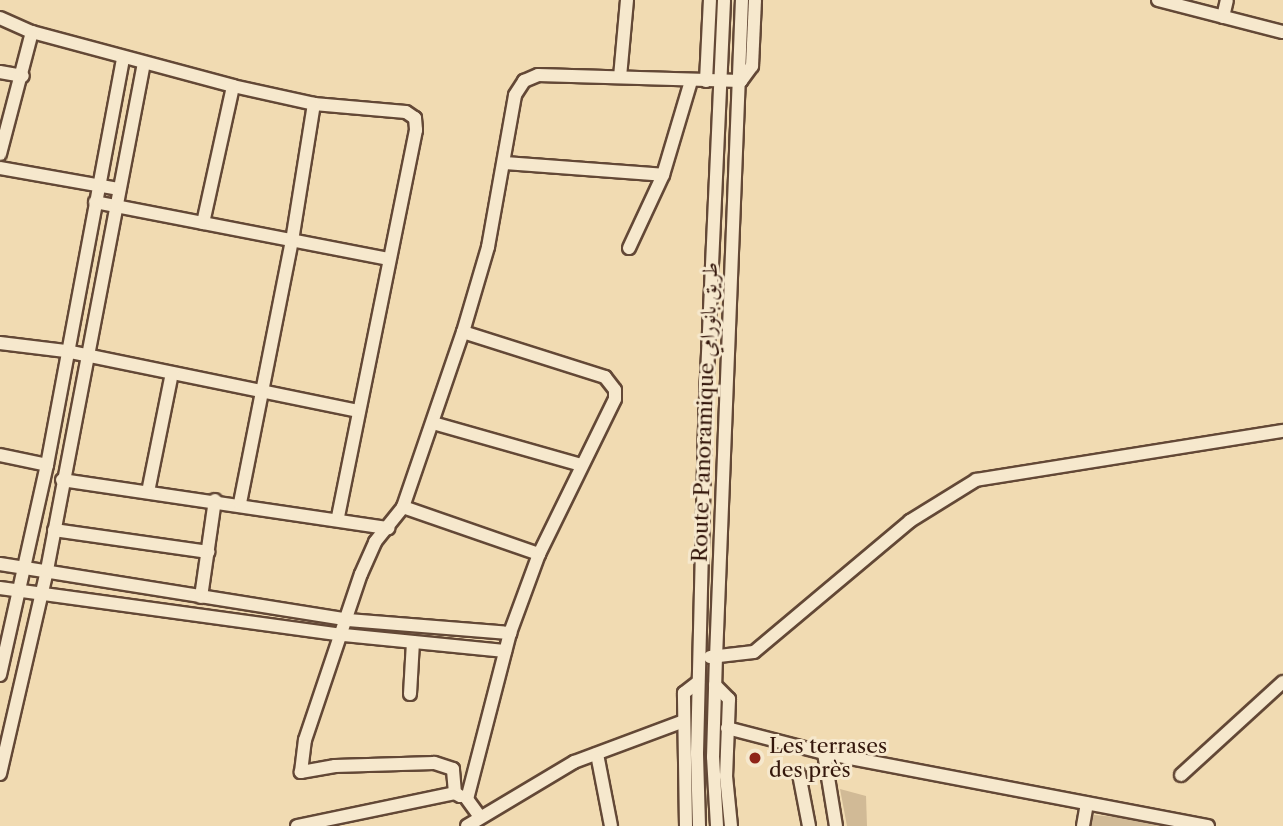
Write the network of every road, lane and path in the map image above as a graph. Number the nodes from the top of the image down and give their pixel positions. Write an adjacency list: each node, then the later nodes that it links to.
1 (627, 0): 16 (street)
2 (710, 0): 18 (street)
3 (724, 0): 19 (street, Route Panoramique طريق بانورامي)
4 (742, 0): 20 (street, Route Panoramique طريق بانورامي)
5 (755, 0): 20 (street)
6 (1158, 0): 8 (street)
7 (1227, 0): 8 (street)
8 (1223, 17): 11 (street)
9 (0, 18): 10 (street)
10 (32, 32): 12 (street); 15 (street)
11 (1283, 32)
12 (123, 58): 13 (street); 27 (street)
13 (144, 62): 21 (street); 28 (street)
14 (0, 72): 15 (street)
15 (23, 76): 23 (street)
16 (620, 77): 17 (street); 24 (street)
17 (691, 81): 18 (street); 26 (street)
18 (706, 81): 19 (street)
19 (720, 82): 20 (street); 69 (street, Route Panoramique طريق بانورامي)
20 (738, 82): 70 (street, Route Panoramique طريق بانورامي)
21 (233, 86): 22 (street); 31 (street)
22 (314, 104): 32 (street); 34 (street)
23 (0, 154)
24 (505, 163): 26 (street); 35 (street)
25 (0, 168): 27 (street)
26 (663, 175): 33 (street)
27 (98, 187): 28 (street); 29 (street)
28 (118, 189): 30 (street)
29 (95, 202): 30 (street); 37 (street)
30 (115, 206): 31 (street); 38 (street)
31 (203, 223): 32 (street)
32 (292, 241): 34 (street); 40 (street)
33 (629, 248)
34 (389, 259): 41 (street)
35 (463, 332): 42 (street); 46 (street)
36 (0, 344): 37 (street)
37 (66, 351): 38 (street); 45 (street)
38 (88, 355): 39 (street); 47 (street)
39 (172, 373): 40 (street); 48 (street)
40 (262, 391): 41 (street); 50 (street)
41 (359, 411): 52 (street)
42 (433, 422): 46 (street); 51 (street)
43 (1283, 431): 70 (street)
44 (0, 455): 45 (street)
45 (47, 465): 58 (street)
46 (581, 465): 56 (street)
47 (62, 480): 48 (street); 54 (street)
48 (148, 492): 49 (street)
49 (215, 500): 50 (street); 55 (street)
50 (240, 503): 52 (street)
51 (403, 507): 53 (street); 56 (street)
52 (338, 518): 53 (street)
53 (388, 528): 64 (street)
54 (54, 530): 55 (street); 59 (street)
55 (208, 552): 63 (street)
56 (539, 554): 65 (street)
57 (0, 564): 58 (street)
58 (26, 567): 59 (street); 61 (street)
59 (47, 570): 62 (street); 63 (street)
60 (0, 588): 61 (street)
61 (19, 591): 62 (street); 71 (street)
62 (41, 595): 66 (street); 80 (street)
63 (201, 597): 64 (street)
64 (348, 620): 65 (street); 66 (street)
65 (510, 633): 68 (street)
66 (344, 635): 67 (street); 83 (street)
67 (413, 642): 68 (street); 75 (street)
68 (505, 652): 83 (street)
69 (699, 657): 70 (street); 72 (street, Route Panoramique طريق بانورامي)
70 (716, 657): 74 (street, Route Panoramique طريق بانورامي)
71 (0, 675)
72 (698, 682): 76 (street); 91 (street, Route Panoramique طريق بانورامي)
73 (1283, 682): 82 (street)
74 (715, 684): 77 (street); 92 (street, Route Panoramique طريق بانورامي)
75 (410, 694)
76 (684, 721): 79 (street); 90 (street)
77 (727, 728): 78 (street); 93 (street)
78 (824, 753): 84 (street); 95 (street)
79 (597, 754): 85 (street); 89 (street)
80 (0, 774)
81 (799, 774): 94 (street)
82 (1181, 775)
83 (461, 796): 85 (street); 86 (street)
84 (1087, 803): 96 (street); 97 (street)
85 (480, 817): 88 (street)
86 (317, 824): 87 (street)
87 (297, 826)
88 (467, 826)
89 (611, 826)
90 (686, 826)
91 (699, 826)
92 (717, 826)
93 (731, 826)
94 (809, 826)
95 (836, 826)
96 (1083, 826)
97 (1208, 826)

